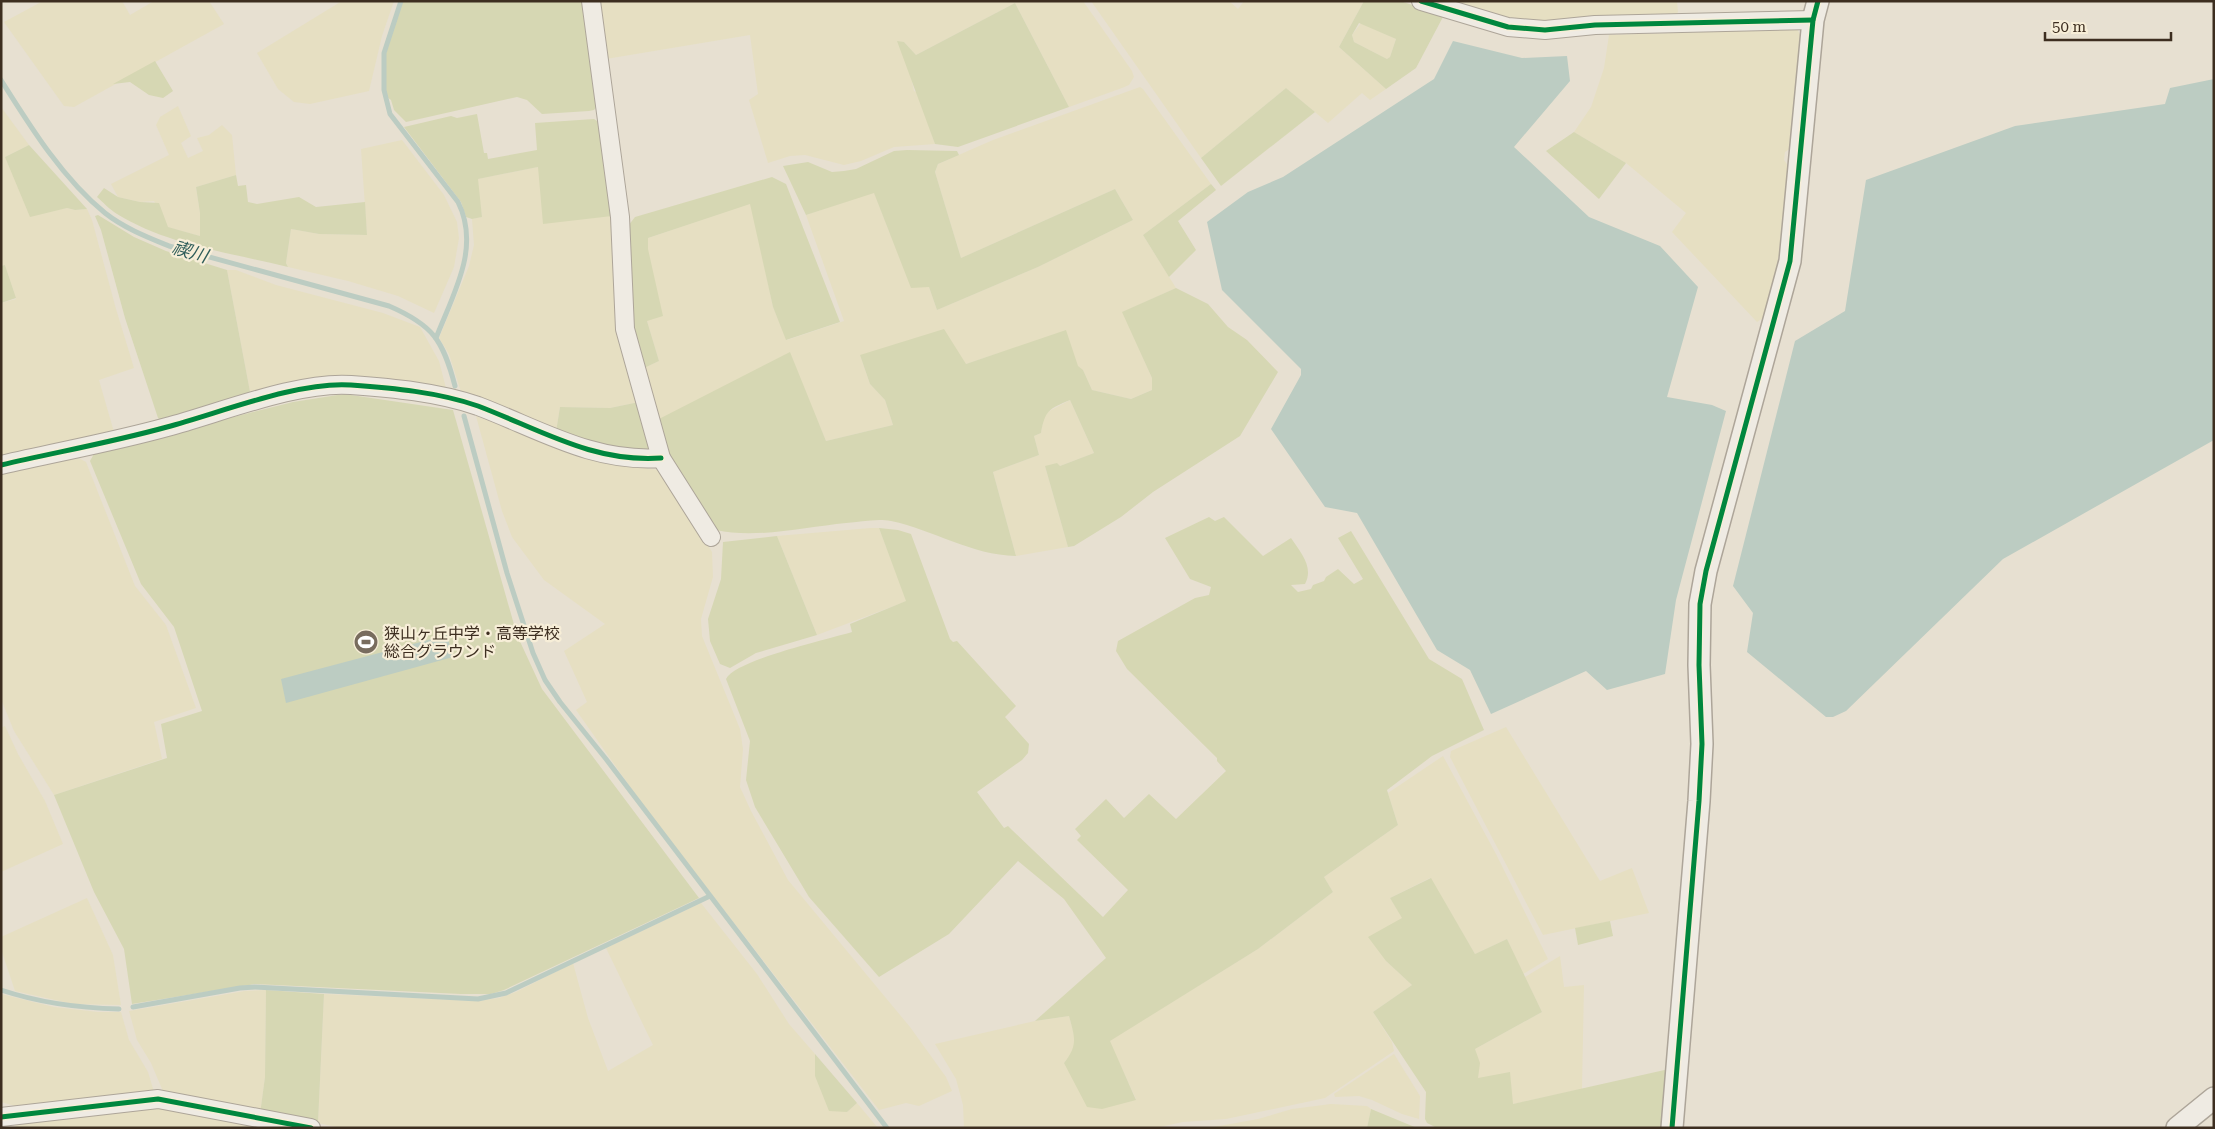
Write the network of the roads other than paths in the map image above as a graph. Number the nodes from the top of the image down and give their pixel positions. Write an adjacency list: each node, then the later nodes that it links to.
1 (591, 1): 4 (street)
2 (1421, 1): 3 (street)
3 (1816, 11): 10 (street)
4 (661, 458): 5 (street); 6 (street)
5 (1, 465)
6 (711, 537)
7 (2214, 1098): 11 (street)
8 (5, 1112): 9 (street)
9 (311, 1128)
10 (1672, 1128)
11 (2177, 1128)

